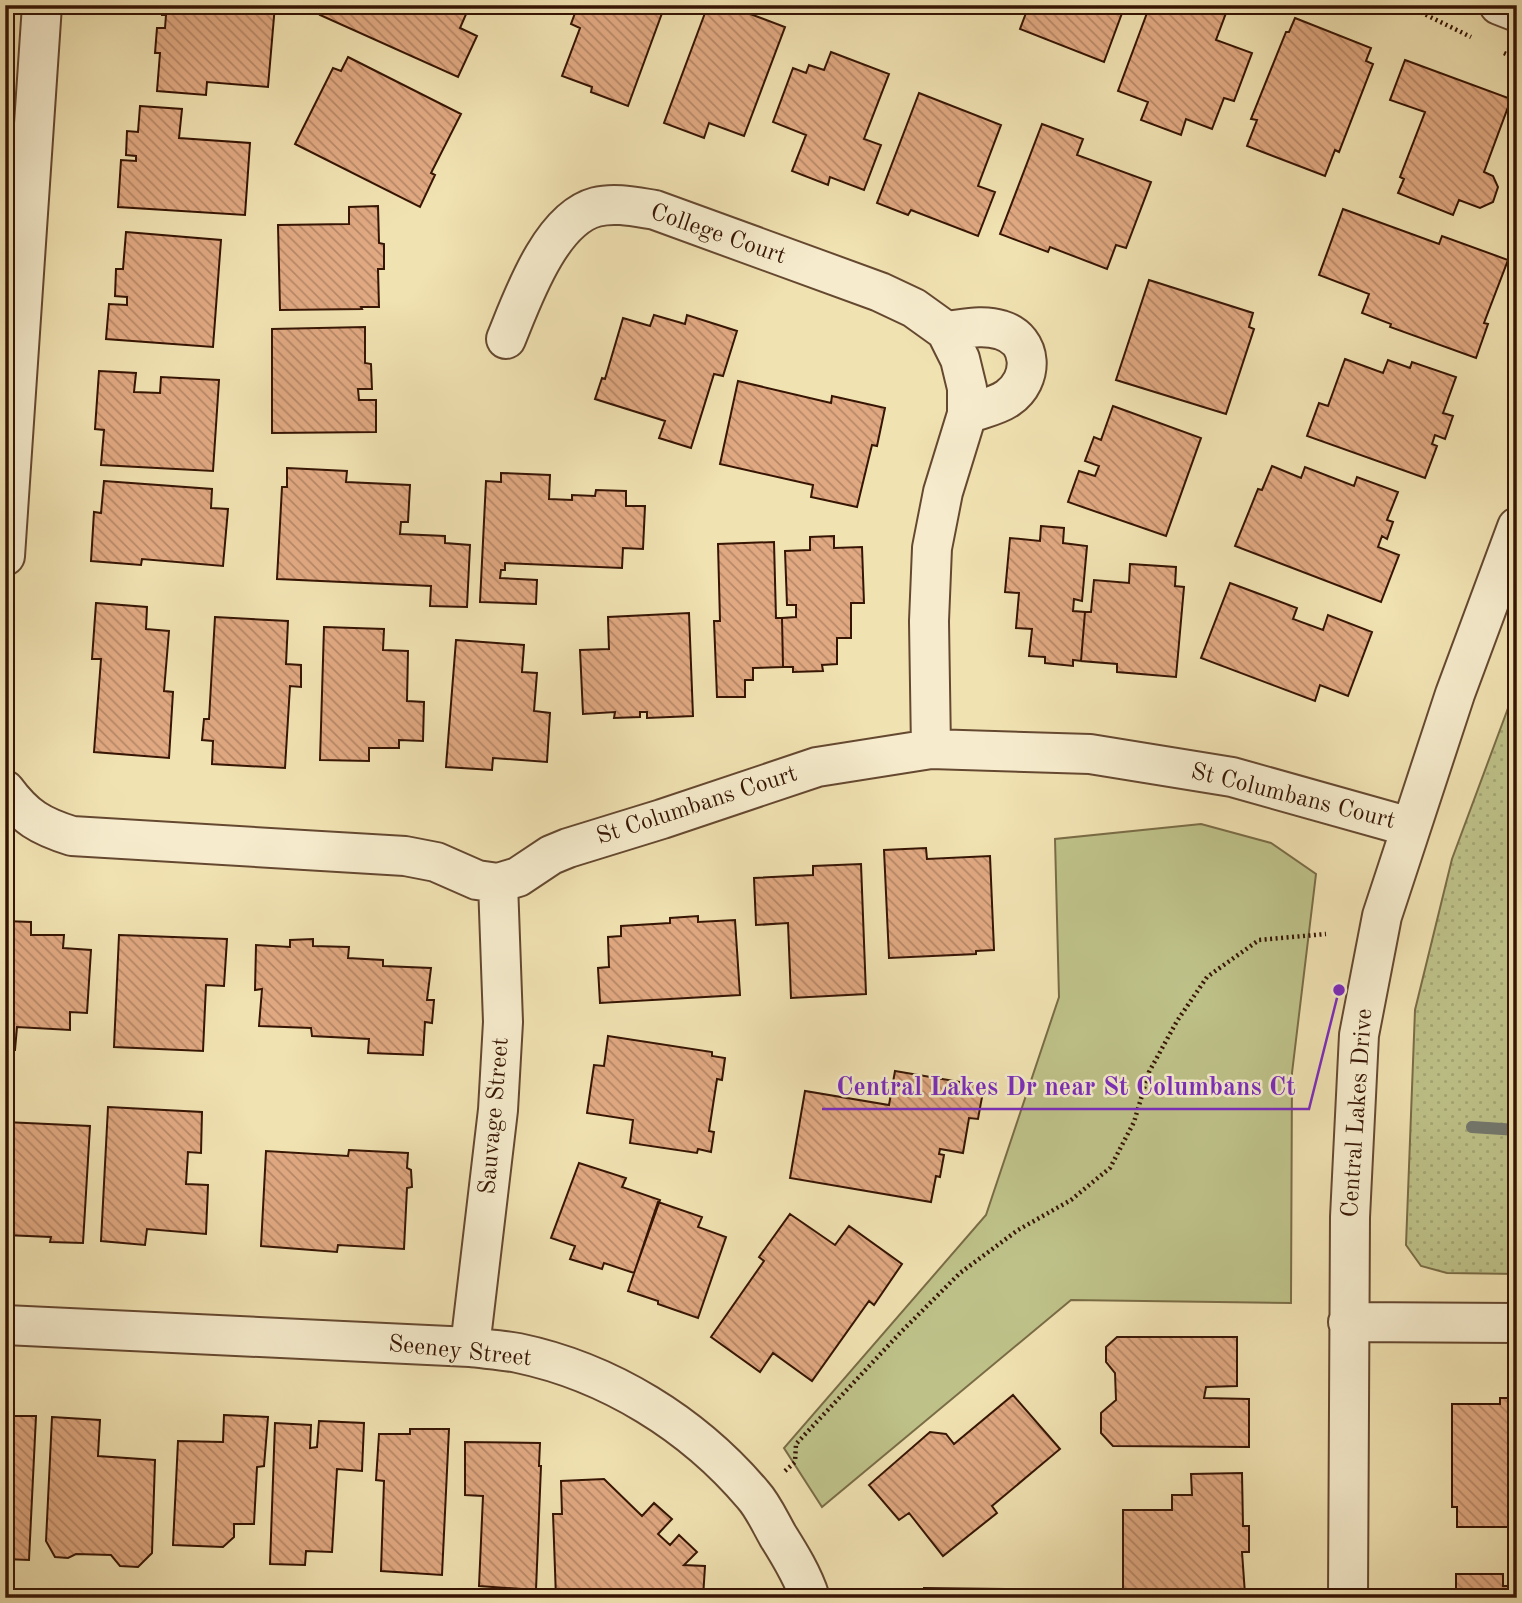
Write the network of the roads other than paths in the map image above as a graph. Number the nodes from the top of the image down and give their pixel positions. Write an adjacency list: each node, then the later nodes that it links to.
1 (42, 5): 8 (street)
2 (1499, 5): 3 (street)
3 (1517, 12)
4 (946, 331): 5 (street, College Court); 6 (street, College Court); 6 (street)
5 (506, 339)
6 (967, 414): 9 (street, College Court)
7 (1517, 527): 11 (street, Central Lakes Drive)
8 (5, 556)
9 (931, 749): 11 (street, St Columbans Court); 12 (street, St Columbans Court)
10 (5, 790): 12 (street)
11 (1410, 827): 13 (street, Central Lakes Drive)
12 (498, 883): 16 (street, Sauvage Street)
13 (1348, 1322): 14 (street); 18 (street, Central Lakes Drive)
14 (1517, 1323)
15 (5, 1325): 16 (street, Seeney Street)
16 (470, 1347): 17 (street, Seeney Street)
17 (810, 1598)
18 (1348, 1598)

